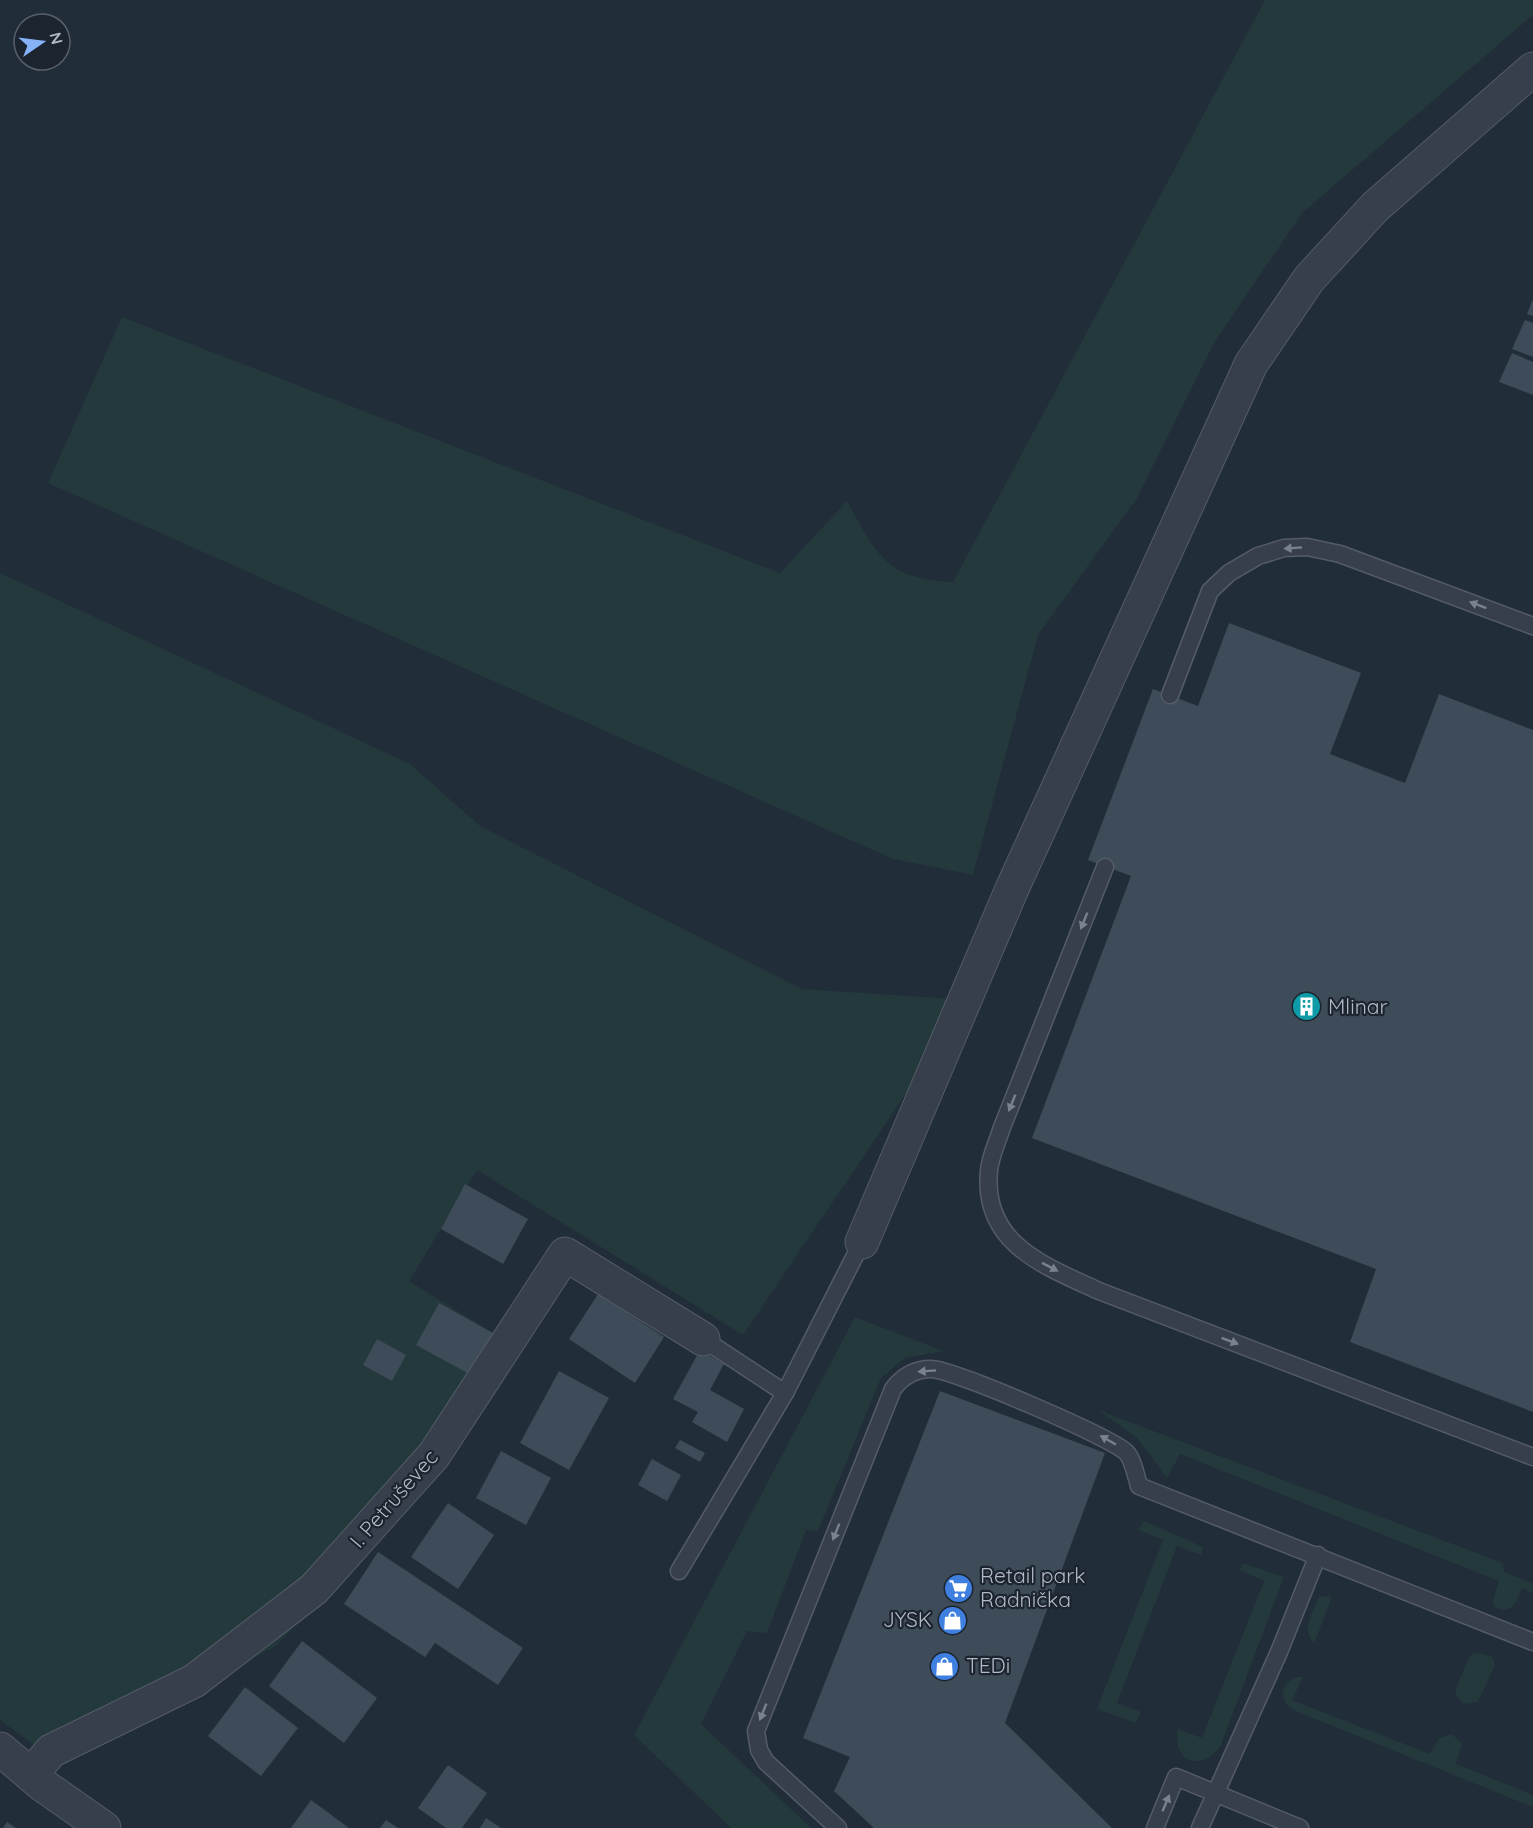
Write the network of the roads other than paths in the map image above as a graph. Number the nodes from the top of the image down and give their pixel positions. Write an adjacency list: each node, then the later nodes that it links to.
1 (1533, 69): 5 (street)
2 (1533, 626): 3 (lane, one-way to 3)
3 (1170, 695)
4 (1105, 867): 8 (lane, one-way to 8)
5 (862, 1242): 7 (lane)
6 (703, 1339): 7 (lane); 13 (street, I. Petruševec)
7 (785, 1393): 10 (lane)
8 (1533, 1457)
9 (1318, 1555): 11 (lane); 14 (lane); 16 (lane, one-way to 16)
10 (679, 1571)
11 (1533, 1642)
12 (0, 1749): 13 (street)
13 (31, 1775): 15 (street)
14 (1215, 1794): 17 (lane, one-way to 14); 18 (lane); 19 (lane)
15 (104, 1828)
16 (838, 1828)
17 (1155, 1828)
18 (1200, 1828)
19 (1300, 1828)

